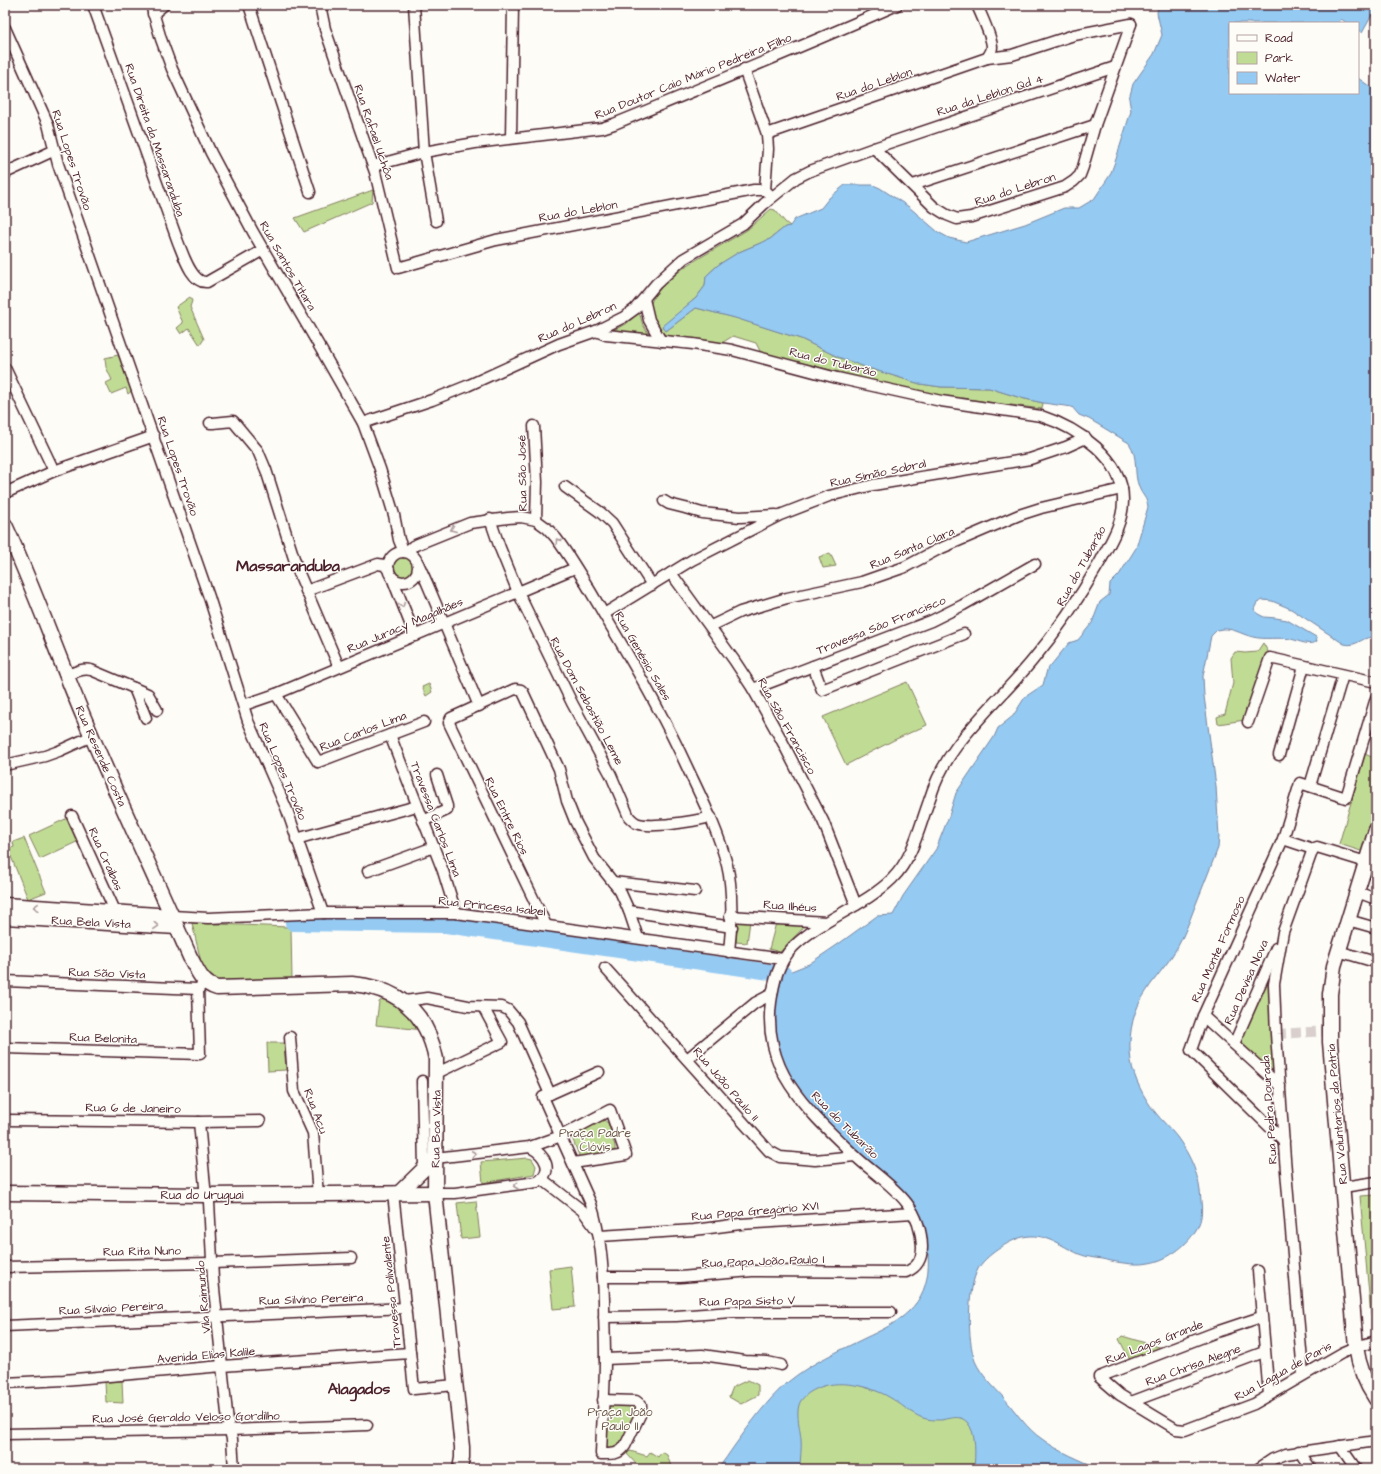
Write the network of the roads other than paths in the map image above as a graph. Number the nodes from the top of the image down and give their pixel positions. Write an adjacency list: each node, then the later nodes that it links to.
1 (93, 5): 27 (street, Rua Direita da Massaranduba)
2 (164, 5): 9 (street)
3 (249, 5): 24 (street)
4 (320, 5): 21 (street, Rua Rafael Uchôa)
5 (414, 5): 20 (street)
6 (513, 5): 17 (street)
7 (897, 5): 14 (street, Rua Doutor Caio Mário Pedreira Filho)
8 (977, 5): 12 (street)
9 (152, 9): 27 (street, Rua Santos Titara)
10 (1131, 24): 12 (street, Rua do Leblon); 13 (street, Rua do Lebron)
11 (5, 28): 19 (street, Rua Lopes Trovão)
12 (987, 58): 16 (street, Rua do Leblon)
13 (1115, 67): 15 (street, Rua do Lebron); 18 (street, Rua da Leblon Qd 4)
14 (744, 69): 16 (street); 17 (street, Rua Doutor Caio Mário Pedreira Filho)
15 (1095, 124): 23 (street); 23 (street, Rua do Lebron)
16 (767, 134): 25 (street)
17 (511, 138): 20 (street, Rua Doutor Caio Mário Pedreira Filho)
18 (874, 148): 23 (street, Rua do Lebron); 25 (street, Rua da Leblon Qd 4)
19 (55, 150): 22 (street); 36 (street, Rua Lopes Trovão)
20 (424, 152): 21 (street, Rua Doutor Caio Mário Pedreira Filho); 26 (street)
21 (373, 166): 28 (street, Rua Rafael Uchôa)
22 (5, 172)
23 (913, 185)
24 (310, 192)
25 (768, 193): 28 (street, Rua do Leblon); 29 (street, Rua do Lebron)
26 (436, 221)
27 (263, 250): 34 (street, Rua Santos Titara)
28 (398, 268)
29 (644, 298): 30 (street, Rua do Lebron); 31 (street)
30 (596, 331): 31 (street, Rua do Tubarão); 34 (street, Rua do Lebron)
31 (661, 341): 37 (street, Rua do Tubarão)
32 (5, 368): 38 (street)
33 (210, 423): 54 (street)
34 (363, 423): 47 (street, Rua Santos Titara)
35 (534, 426): 45 (street, Rua São José)
36 (154, 436): 38 (street); 71 (street, Rua Lopes Trovão)
37 (1086, 438): 40 (street, Rua do Tubarão); 43 (street, Rua Simão Sobral)
38 (54, 471): 41 (street)
39 (565, 487): 53 (street)
40 (1122, 489): 58 (street, Rua Santa Clara); 99 (street, Rua do Tubarão)
41 (5, 493)
42 (664, 501): 43 (street)
43 (780, 515): 52 (street, Rua Simão Sobral)
44 (490, 519): 45 (street); 47 (street, one-way to 47); 55 (street, Rua Dom Sebastião Leme)
45 (536, 520): 50 (street, Rua Genésio Sales, one-way to 45)
46 (5, 525): 65 (street, Rua Resende Costa)
47 (402, 553): 48 (street); 51 (street)
48 (418, 563): 51 (street); 57 (street)
49 (1035, 564): 61 (street, Travessa Sāo Francisco)
50 (575, 568): 55 (street, Rua Juracy Magalhães); 56 (street, Rua Genésio Sales)
51 (388, 570): 54 (street); 60 (street, one-way to 60)
52 (671, 573): 53 (street, Rua Simão Sobral); 58 (street, Rua São Francisco)
53 (652, 585): 56 (street, Rua Simão Sobral)
54 (306, 591): 63 (street)
55 (518, 592): 57 (street, Rua Juracy Magalhães); 85 (street, Rua Dom Sebastião Leme)
56 (604, 614): 85 (street, Rua Genésio Sales)
57 (444, 623): 60 (street, Rua Juracy Magalhães); 72 (street)
58 (711, 626): 68 (street, Rua São Francisco)
59 (964, 634): 61 (street)
60 (415, 636): 63 (street, Rua Juracy Magalhães)
61 (813, 666): 68 (street, Travessa Sāo Francisco)
62 (1304, 666): 64 (street); 76 (street); 79 (street)
63 (339, 667): 69 (street, Rua Juracy Magalhães)
64 (1343, 674): 66 (street); 82 (street)
65 (66, 676): 67 (street); 78 (street, Rua Resende Costa)
66 (1376, 682)
67 (134, 688): 73 (street); 74 (street)
68 (753, 689): 99 (street, Rua São Francisco)
69 (276, 694): 71 (street, Rua Juracy Magalhães); 77 (street, Rua Carlos Lima)
70 (1376, 698): 82 (street)
71 (244, 705): 89 (street, Rua Lopes Trovão)
72 (479, 706): 94 (street); 109 (street, Rua Entre Rios)
73 (157, 710)
74 (146, 718)
75 (424, 722): 77 (street, Rua Carlos Lima)
76 (1248, 722)
77 (390, 735): 83 (street, Travessa Carlos Lima)
78 (92, 736): 80 (street); 107 (street, Rua Resende Costa)
79 (1279, 755)
80 (5, 765)
81 (437, 775): 86 (street)
82 (1310, 786): 88 (street, Rua Monte Formoso)
83 (417, 806): 86 (street, Travessa Carlos Lima); 89 (street)
84 (72, 816): 101 (street, Rua Craibas)
85 (711, 817): 104 (street, Rua Genésio Sales)
86 (423, 821): 90 (street, Travessa Carlos Lima)
87 (1376, 831): 92 (street, Rua Voluntarios da Patría)
88 (1283, 838): 91 (street); 124 (street, Rua Monte Formoso)
89 (296, 839): 102 (street, Rua Lopes Trovão)
90 (434, 847): 93 (street); 103 (street, Travessa Carlos Lima)
91 (1313, 849): 92 (street); 112 (street, Rua Pedra Dourada)
92 (1371, 864): 96 (street, Rua Voluntarios da Patría)
93 (368, 871)
94 (613, 882): 95 (street); 100 (street)
95 (695, 891)
96 (1357, 892): 97 (street); 106 (street, Rua Voluntarios da Patría)
97 (1376, 899)
98 (5, 905): 101 (street, Rua Bela Vista, one-way to 98)
99 (856, 905): 108 (street, Rua do Tubarão)
100 (630, 911): 110 (street); 113 (street)
101 (116, 913): 107 (street, Rua Bela Vista)
102 (323, 913): 103 (street, Rua Princesa Isabel); 107 (street, Rua Princesa Isabel)
103 (456, 913): 109 (street, Rua Princesa Isabel)
104 (730, 916): 108 (street, Rua Ilhéus); 110 (street, Rua Genésio Sales)
105 (5, 917): 107 (street, Rua Bela Vista, one-way to 107)
106 (1348, 920): 111 (street); 114 (street, Rua Voluntarios da Patría)
107 (175, 922): 120 (street, Rua Resende Costa)
108 (826, 922): 117 (street, Rua Ilhéus)
109 (546, 925): 113 (street, Rua Princesa Isabel)
110 (732, 927): 115 (street, Rua Genésio Sales)
111 (1376, 928)
112 (1283, 932): 126 (street, Rua Devisa Nova); 132 (street, Rua Pedra Dourada)
113 (638, 938): 115 (street, Rua Princesa Isabel)
114 (1338, 951): 116 (street); 146 (street, Rua Voluntarios da Patría)
115 (729, 952): 117 (street, Rua Princesa Isabel)
116 (1372, 961)
117 (781, 962): 121 (street, Rua Ilhéus)
118 (606, 968): 128 (street, Rua João Paulo II)
119 (5, 981): 120 (street, Rua São Vista)
120 (202, 986): 122 (street, Rua Boa Vista); 127 (street, Rua Belonita)
121 (772, 994): 128 (street); 140 (street, Rua do Tubarão)
122 (404, 1001): 123 (street); 130 (street, Rua Boa Vista)
123 (483, 1007): 130 (street); 133 (street)
124 (1203, 1016): 126 (street); 138 (street, Rua Monte Formoso)
125 (290, 1037): 152 (street, Rua Acu)
126 (1234, 1044): 132 (street)
127 (5, 1048)
128 (687, 1059): 140 (street, Rua João Paulo II)
129 (599, 1072): 133 (street)
130 (437, 1073): 141 (street, Rua Boa Vista)
131 (422, 1081): 143 (street, Rua Boa Vista)
132 (1280, 1086): 138 (street, Rua Pedra Dourada)
133 (550, 1094): 137 (street)
134 (5, 1120): 136 (street, Rua 6 de Janeiro)
135 (260, 1121): 136 (street, Rua 6 de Janeiro)
136 (199, 1122): 151 (street, Vila Raimundo)
137 (561, 1136): 139 (street); 142 (street); 142 (street)
138 (1284, 1141): 175 (street, Rua Pedra Dourada)
139 (530, 1148): 141 (street, one-way to 139); 144 (street)
140 (855, 1156): 154 (street, Rua do Tubarão)
141 (435, 1158): 143 (street); 150 (street, Rua Boa Vista)
142 (573, 1163): 147 (street)
143 (424, 1168): 149 (street)
144 (542, 1179): 150 (street, one-way to 150); 153 (street)
145 (1376, 1182): 146 (street)
146 (1343, 1187): 169 (street, Rua Voluntarios da Patría)
147 (584, 1188): 153 (street); 155 (street)
148 (5, 1193): 151 (street, Rua do Uruguai)
149 (396, 1193): 150 (street, Rua do Uruguai); 152 (street, Rua do Uruguai); 162 (street, Travessa Polivalente)
150 (435, 1193): 177 (street, Rua Boa Vista)
151 (207, 1195): 152 (street, Rua do Uruguai); 157 (street, Vila Raimundo)
152 (318, 1195)
153 (570, 1200): 155 (street)
154 (913, 1213): 155 (street, Rua Papa Gregório XVI); 158 (street, Rua do Tubarão)
155 (598, 1233): 161 (street)
156 (351, 1258): 157 (street, Rua Rita Nuno)
157 (212, 1263): 159 (street, Rua Rita Nuno); 164 (street, Vila Raimundo)
158 (919, 1263): 161 (street, Rua Papa João Paulo I)
159 (5, 1267)
160 (1258, 1271): 166 (street)
161 (603, 1277): 165 (street)
162 (406, 1308): 164 (street, Rua Silvino Pereira); 171 (street, Travessa Polivalente)
163 (891, 1312): 165 (street, Rua Papa Sisto V)
164 (218, 1316): 167 (street, Rua Silvaio Pereira); 174 (street, Vila Raimundo)
165 (604, 1317): 172 (street)
166 (1261, 1317): 170 (street); 181 (street, Rua Lagos Grande)
167 (5, 1326)
168 (1376, 1341): 169 (street, Rua Lagua de Paris)
169 (1356, 1347): 175 (street, Rua Lagua de Paris); 179 (street, Rua Voluntarios da Patría)
170 (1264, 1352): 178 (street); 181 (street, Rua Chrisa Alegne)
171 (410, 1353): 174 (street, Avenida Elias Kalile); 177 (street, Travessa Polivalente)
172 (605, 1359): 173 (street); 180 (street)
173 (782, 1365)
174 (222, 1366): 176 (street, Avenida Elias Kalile); 183 (street, Vila Raimundo)
175 (1303, 1374): 178 (street, Rua Lagua de Paris)
176 (5, 1383)
177 (455, 1385): 190 (street, Rua Boa Vista)
178 (1269, 1395): 181 (street, Rua Lagua de Paris)
179 (1376, 1399)
180 (603, 1400): 180 (street)
181 (1131, 1402)
182 (367, 1425): 183 (street, Rua José Geraldo Veloso Gordilho)
183 (230, 1430): 184 (street, Rua José Geraldo Veloso Gordilho); 189 (street, Vila Raimundo)
184 (5, 1434)
185 (1376, 1441): 186 (street)
186 (1340, 1446): 187 (street); 192 (street)
187 (1299, 1451): 188 (street); 191 (street)
188 (1262, 1468)
189 (234, 1469)
190 (460, 1469)
191 (1311, 1469)
192 (1356, 1469)

